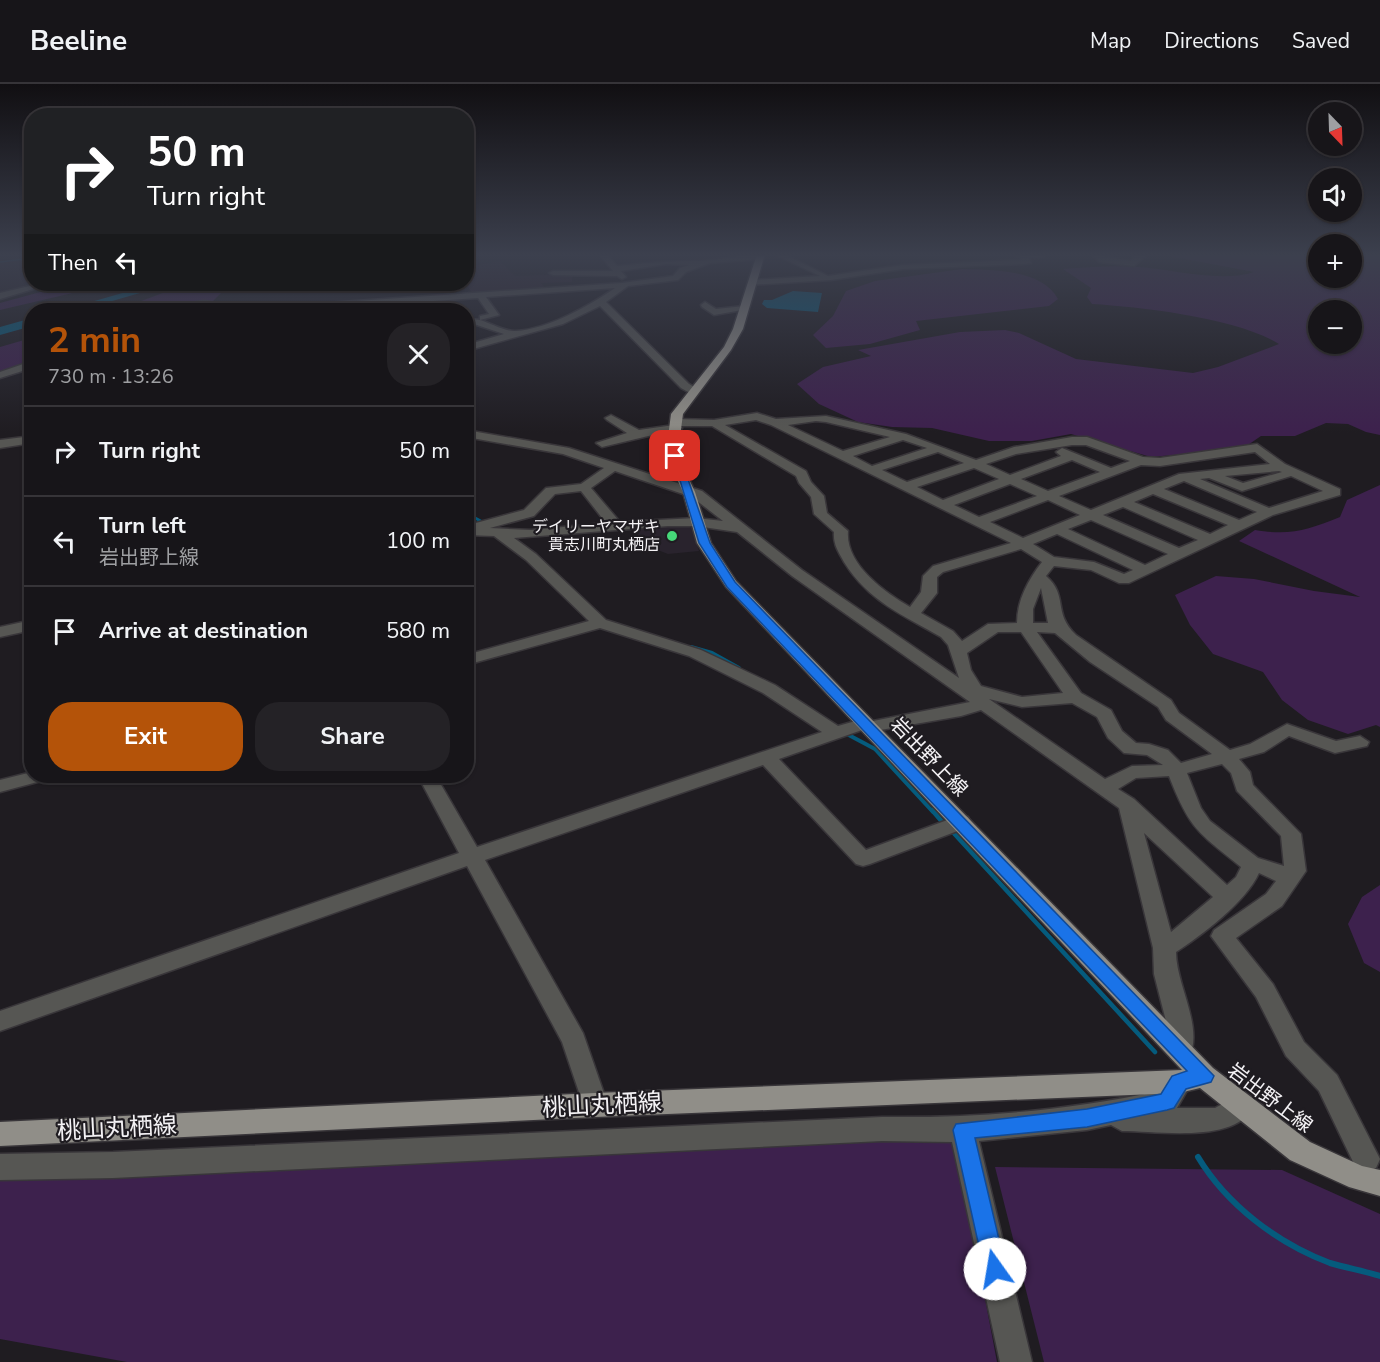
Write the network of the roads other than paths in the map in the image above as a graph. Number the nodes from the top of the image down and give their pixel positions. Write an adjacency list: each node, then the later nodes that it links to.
1 (493, 314): 5 (street)
2 (577, 314): 5 (street)
3 (614, 314): 13 (street)
4 (742, 314): 13 (main road, 岩出野上線)
5 (515, 335): 6 (street)
6 (474, 346)
7 (24, 358): 8 (street)
8 (0, 365)
9 (24, 367): 10 (street)
10 (0, 375)
11 (24, 378): 12 (street)
12 (0, 382)
13 (694, 391): 17 (main road, 岩出野上線)
14 (610, 418): 20 (street)
15 (714, 423): 16 (street); 17 (street); 63 (street)
16 (775, 423): 18 (street); 24 (street)
17 (676, 425): 20 (street); 43 (main road, 岩出野上線)
18 (856, 426): 21 (street); 24 (street)
19 (474, 433): 33 (street)
20 (637, 434): 22 (street)
21 (902, 436): 27 (street); 28 (street)
22 (610, 438)
23 (24, 440): 25 (street)
24 (812, 441): 28 (street)
25 (0, 444)
26 (1046, 446): 29 (street); 30 (street); 31 (street)
27 (939, 448): 31 (street); 34 (street)
28 (841, 456): 34 (street)
29 (1072, 456): 35 (street); 39 (street)
30 (1140, 461): 32 (street); 35 (street); 38 (street)
31 (973, 463): 39 (street); 41 (street)
32 (1281, 467): 36 (street); 37 (street)
33 (612, 468): 40 (street); 43 (street)
34 (871, 470): 41 (street)
35 (1110, 472): 44 (street)
36 (1296, 472): 37 (street); 47 (street)
37 (1208, 475): 38 (street)
38 (1184, 477): 42 (street); 47 (street)
39 (1012, 480): 44 (street); 46 (street)
40 (584, 487): 51 (street); 53 (street)
41 (904, 487): 46 (street)
42 (1154, 490): 45 (street); 52 (street)
43 (689, 492): 50 (main road, 岩出野上線); 57 (street)
44 (1048, 496): 48 (street); 49 (street)
45 (1123, 502): 48 (street); 58 (street)
46 (941, 505): 49 (street)
47 (1268, 512): 52 (street)
48 (1092, 515): 54 (street); 60 (street)
49 (978, 522): 59 (street)
50 (698, 523): 51 (street); 57 (street); 73 (main road, 岩出野上線)
51 (615, 525): 56 (street)
52 (1239, 525): 58 (street)
53 (474, 528)
54 (1057, 529): 59 (street); 62 (street)
55 (474, 531): 56 (street)
56 (497, 532): 64 (street)
57 (747, 534): 71 (street)
58 (1209, 539): 60 (street)
59 (1022, 543): 61 (street); 63 (street)
60 (1178, 553): 62 (street)
61 (1044, 569): 62 (street); 66 (street); 67 (street)
62 (1145, 570)
63 (912, 614): 69 (street)
64 (600, 623): 70 (street); 74 (street)
65 (24, 627): 68 (street)
66 (1025, 627): 67 (street); 69 (street); 72 (street)
67 (1058, 628): 76 (street)
68 (0, 632)
69 (958, 652): 71 (street)
70 (474, 658)
71 (975, 696): 72 (street); 73 (street); 82 (street)
72 (1075, 697): 78 (street)
73 (867, 725): 74 (street); 84 (main road, 岩出野上線)
74 (836, 734): 77 (street)
75 (1360, 742): 76 (street)
76 (1226, 756): 78 (street); 87 (street)
77 (766, 757): 84 (street); 85 (street)
78 (1177, 770): 82 (street); 86 (street)
79 (24, 780): 81 (street)
80 (431, 783): 85 (street)
81 (0, 786)
82 (1105, 788): 83 (street)
83 (1127, 804): 88 (street); 89 (street)
84 (961, 822): 91 (main road, 岩出野上線)
85 (472, 859): 90 (street); 93 (street)
86 (1252, 865): 87 (street); 88 (street)
87 (1289, 878): 98 (street)
88 (1227, 897): 89 (street)
89 (1164, 948): 91 (street)
90 (0, 1021)
91 (1180, 1051): 92 (main road, 岩出野上線)
92 (1192, 1079): 93 (main road, 桃山丸栖線); 94 (main road, 岩出野上線); 95 (street)
93 (595, 1105): 97 (main road, 桃山丸栖線)
94 (1241, 1106): 95 (street); 100 (main road, 岩出野上線)
95 (1087, 1118): 96 (street)
96 (963, 1130): 99 (street); 101 (street)
97 (0, 1134)
98 (1366, 1159)
99 (0, 1167)
100 (1380, 1183)
101 (1016, 1362)

